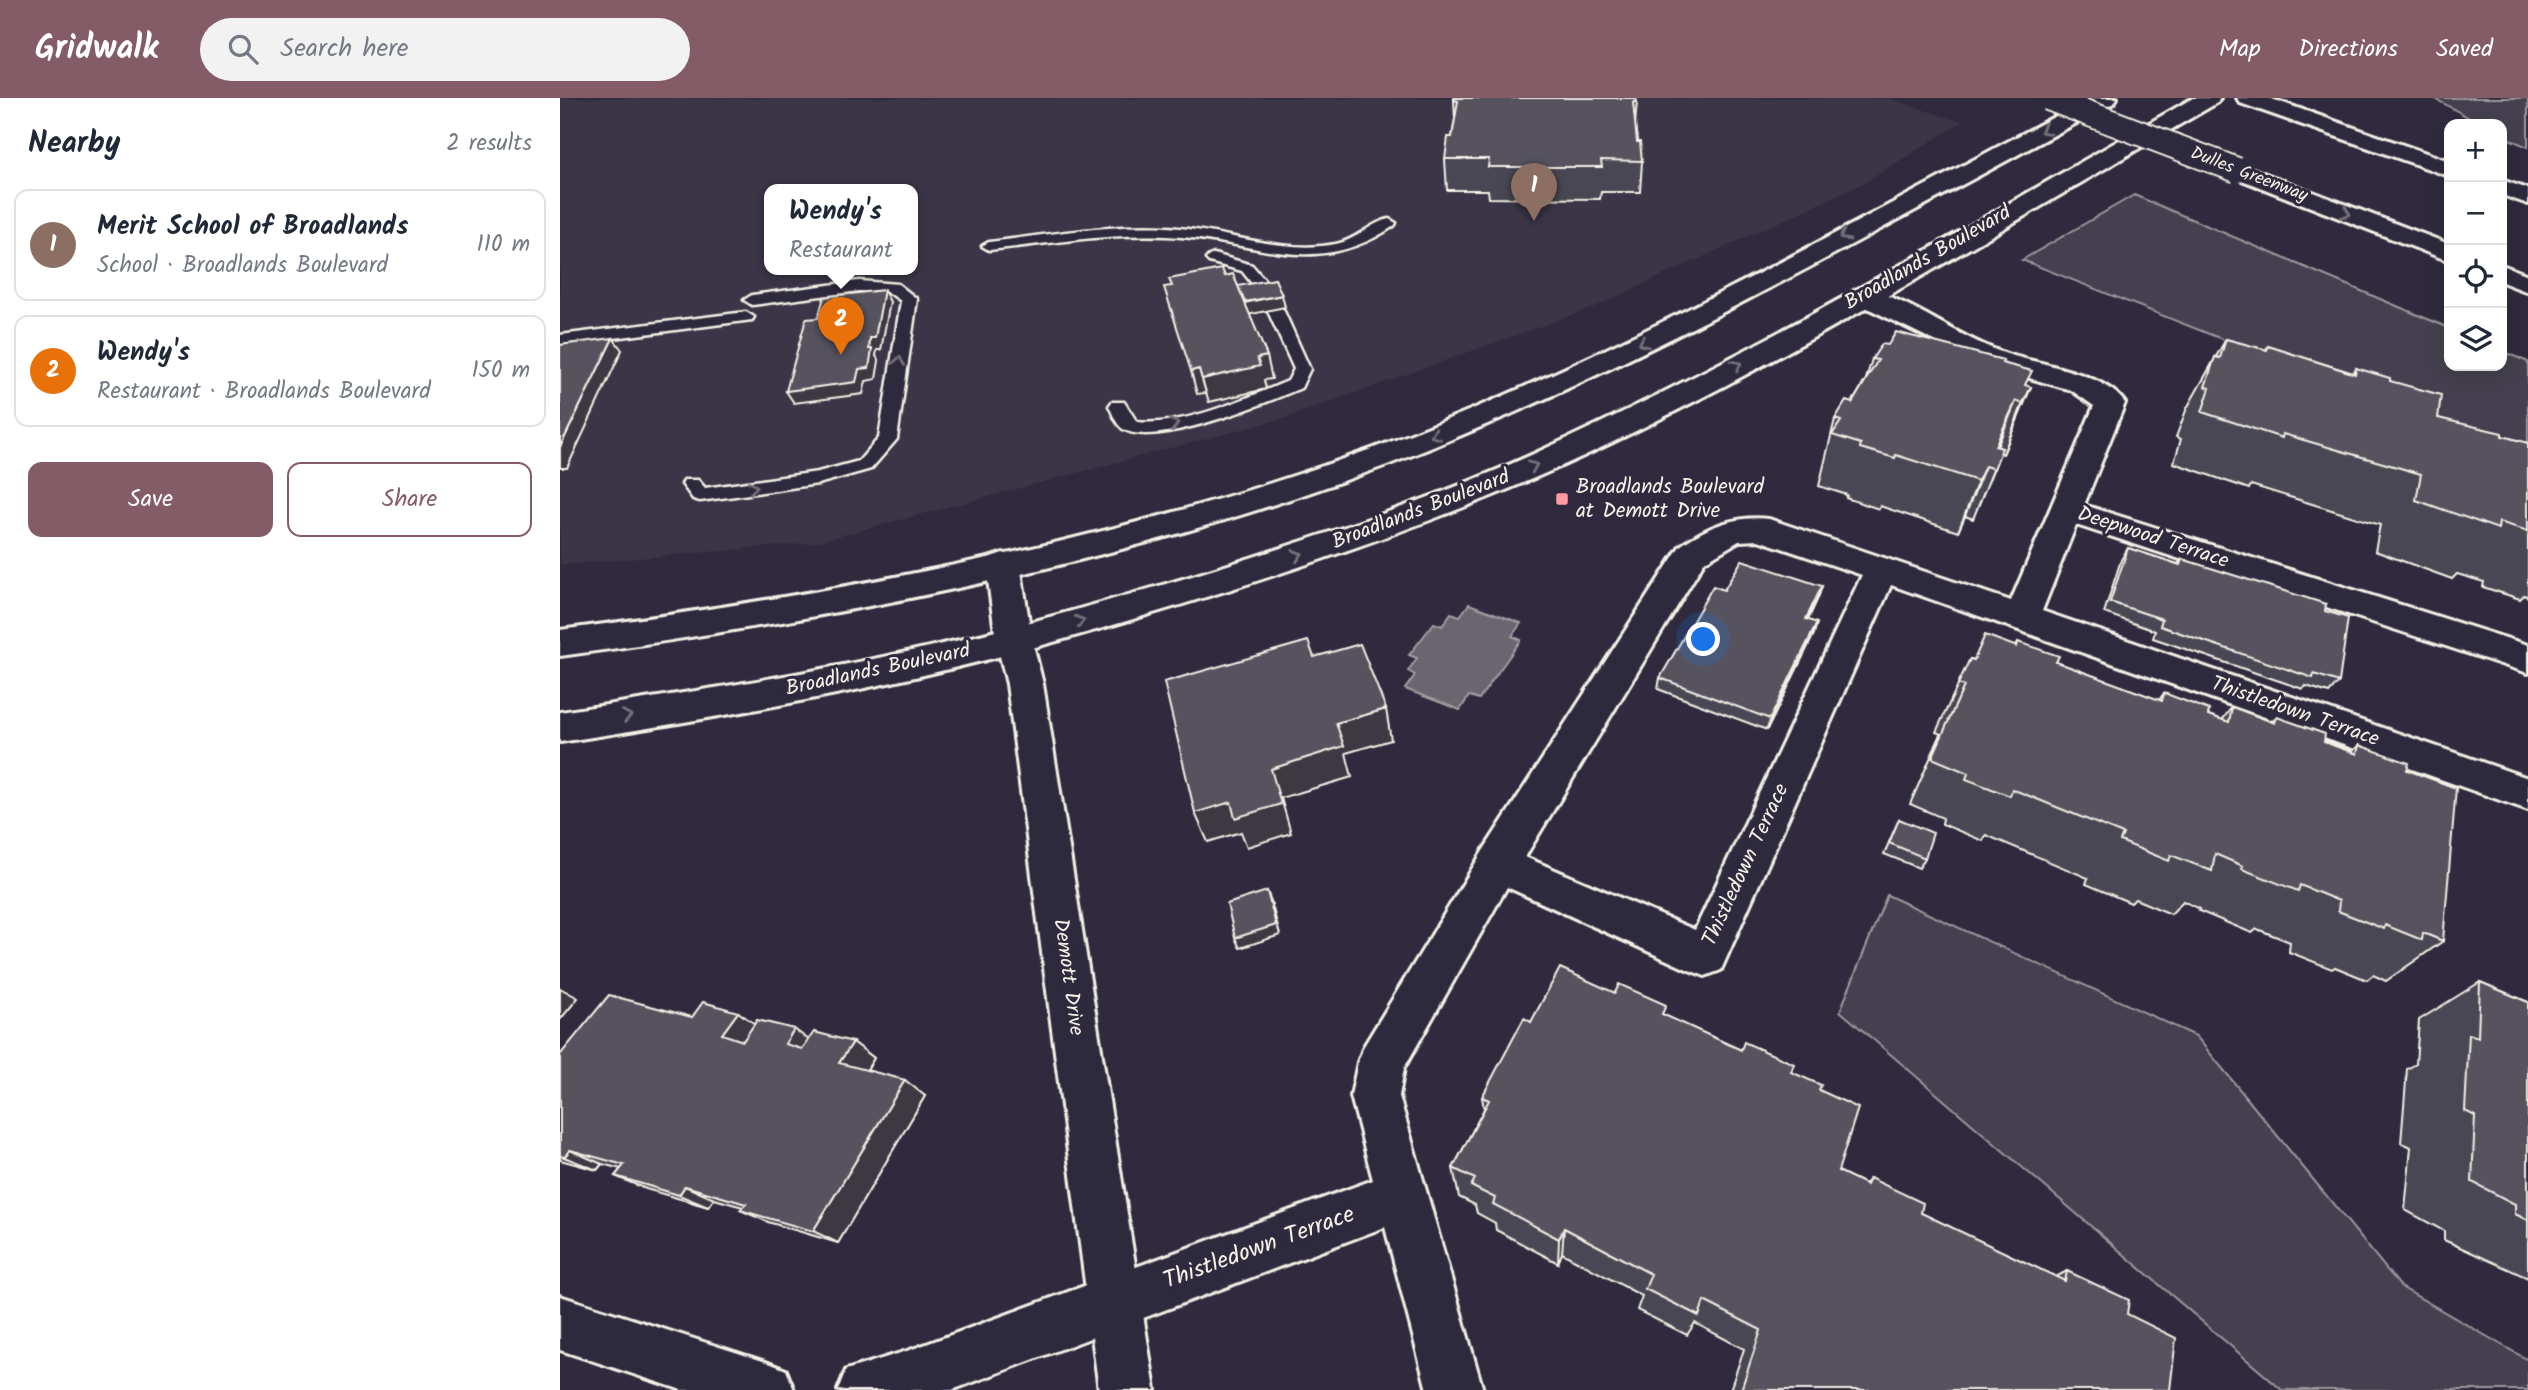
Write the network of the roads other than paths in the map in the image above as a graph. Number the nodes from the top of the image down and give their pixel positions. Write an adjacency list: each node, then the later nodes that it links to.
1 (2048, 98): 10 (main road, Dulles Greenway, one-way to 10, bridge)
2 (2106, 98): 21 (main road, one-way to 21)
3 (2208, 98): 15 (main road, Broadlands Boulevard)
4 (2248, 98): 5 (main road)
5 (2444, 167)
6 (2507, 189): 7 (main road)
7 (2528, 197)
8 (1389, 223): 9 (lane)
9 (989, 246)
10 (2444, 251)
11 (1214, 259): 14 (lane)
12 (2507, 276): 13 (main road)
13 (2528, 284)
14 (1267, 292)
15 (1864, 296): 20 (main road, Deepwood Terrace); 24 (main road, Broadlands Boulevard, one-way to 15)
16 (1275, 309): 18 (lane, one-way to 16)
17 (560, 340): 19 (lane, one-way to 17)
18 (1118, 406)
19 (691, 484)
20 (2066, 510): 23 (main road); 26 (main road, Deepwood Terrace)
21 (1003, 565): 24 (main road, Demott Drive); 25 (main road)
22 (1882, 568): 23 (main road, Thistledown Terrace); 29 (main road, Thistledown Terrace); 29 (main road, Thistledown Terrace)
23 (2022, 617): 28 (main road, Thistledown Terrace)
24 (1014, 640): 27 (main road, Broadlands Boulevard, one-way to 24); 31 (main road, Demott Drive)
25 (560, 643)
26 (2528, 659)
27 (560, 727)
28 (2528, 794)
29 (1498, 863): 30 (main road, Thistledown Terrace)
30 (1402, 1195): 31 (main road, Thistledown Terrace); 36 (main road, Thistledown Terrace)
31 (1116, 1300): 34 (main road, Thistledown Terrace); 35 (main road, Demott Drive)
32 (560, 1323): 33 (main road)
33 (766, 1390)
34 (866, 1390)
35 (1127, 1390)
36 (1455, 1390)

